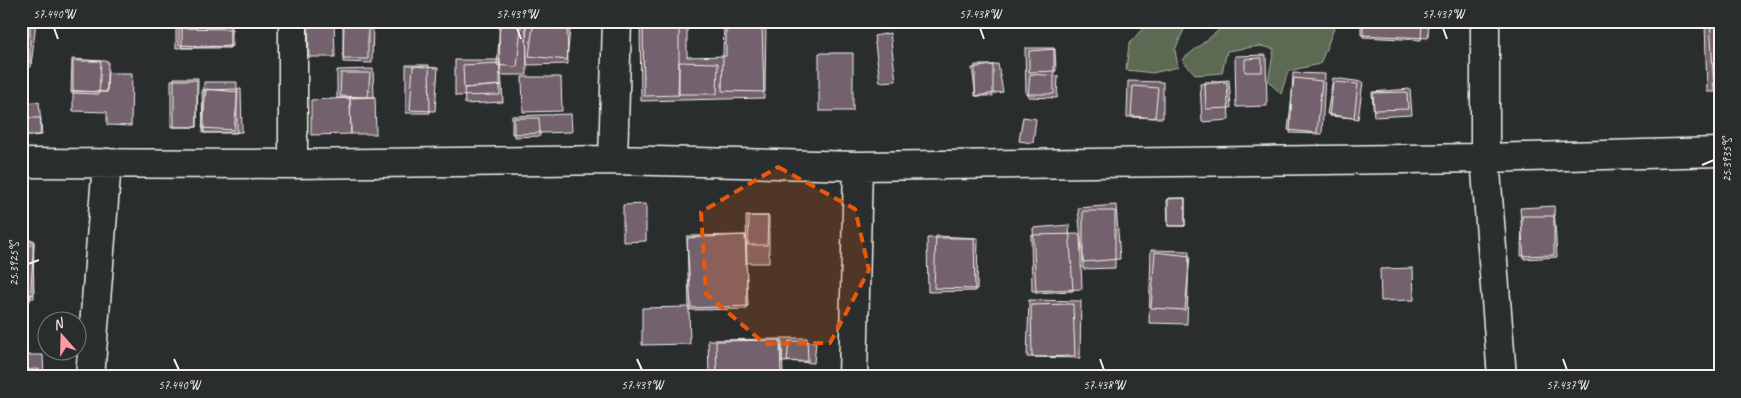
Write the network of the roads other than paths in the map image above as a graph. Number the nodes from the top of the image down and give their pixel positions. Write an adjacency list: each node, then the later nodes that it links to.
1 (293, 21): 9 (street)
2 (617, 21): 6 (street)
3 (1485, 21): 5 (street)
4 (1720, 152): 5 (street)
5 (1486, 158): 10 (street); 13 (street)
6 (613, 160): 9 (street); 10 (street)
7 (21, 163): 8 (street)
8 (107, 163): 9 (street); 11 (street)
9 (293, 164)
10 (858, 166): 12 (street)
11 (90, 377)
12 (853, 377)
13 (1502, 377)

